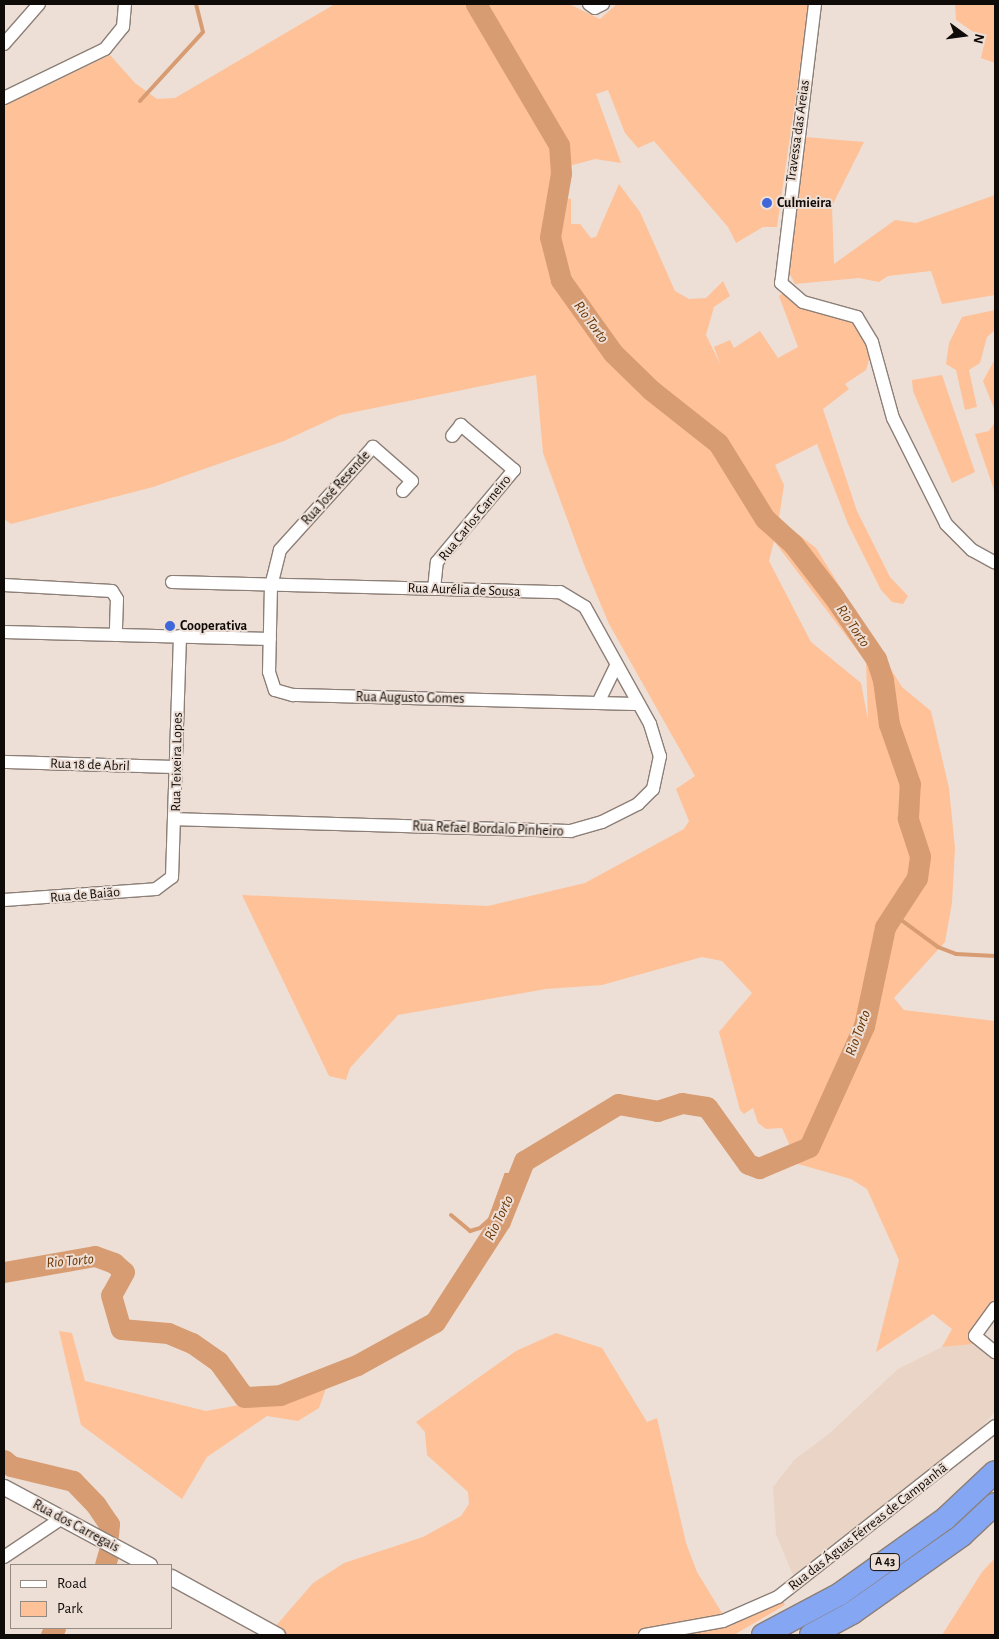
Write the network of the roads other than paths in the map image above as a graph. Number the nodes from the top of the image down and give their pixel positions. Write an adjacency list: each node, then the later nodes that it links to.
1 (39, 4): 6 (street)
2 (125, 4): 7 (street)
3 (589, 4): 4 (street)
4 (604, 4)
5 (815, 4): 10 (street, Travessa das Areias)
6 (4, 44)
7 (4, 98)
8 (452, 436): 14 (street, Rua Carlos Carneiro)
9 (403, 491): 13 (street, Rua José Resende)
10 (995, 563)
11 (172, 582): 13 (street, Rua Aurélia de Sousa)
12 (4, 585): 16 (street)
13 (271, 585): 14 (street, Rua Aurélia de Sousa); 18 (street)
14 (434, 589): 19 (street, Rua Aurélia de Sousa)
15 (4, 632): 16 (street)
16 (116, 635): 17 (street)
17 (180, 636): 18 (street); 23 (street, Rua Teixeira Lopes)
18 (270, 639): 20 (street, Rua Augusto Gomes)
19 (616, 666): 20 (street); 21 (street, Rua Refael Bordalo Pinheiro)
20 (598, 703): 21 (street, Rua Augusto Gomes)
21 (638, 704): 24 (street, Rua Refael Bordalo Pinheiro)
22 (4, 762): 23 (street, Rua 18 de Abril)
23 (176, 767): 24 (street, Rua Teixeira Lopes)
24 (176, 820): 25 (street, Rua Teixeira Lopes)
25 (166, 886): 26 (street, Rua de Baião)
26 (4, 900)
27 (995, 1308): 28 (street)
28 (995, 1352)
29 (995, 1426): 38 (street, Rua das Águas Férreas de Campanhã)
30 (995, 1472): 39 (highway, A 43)
31 (4, 1487): 33 (street, Rua dos Carregais)
32 (995, 1504): 40 (highway, A 43)
33 (62, 1518): 34 (street); 35 (street, Rua dos Carregais)
34 (4, 1557)
35 (147, 1564)
36 (172, 1578): 37 (street)
37 (277, 1635)
38 (645, 1635)
39 (763, 1635)
40 (811, 1635)

